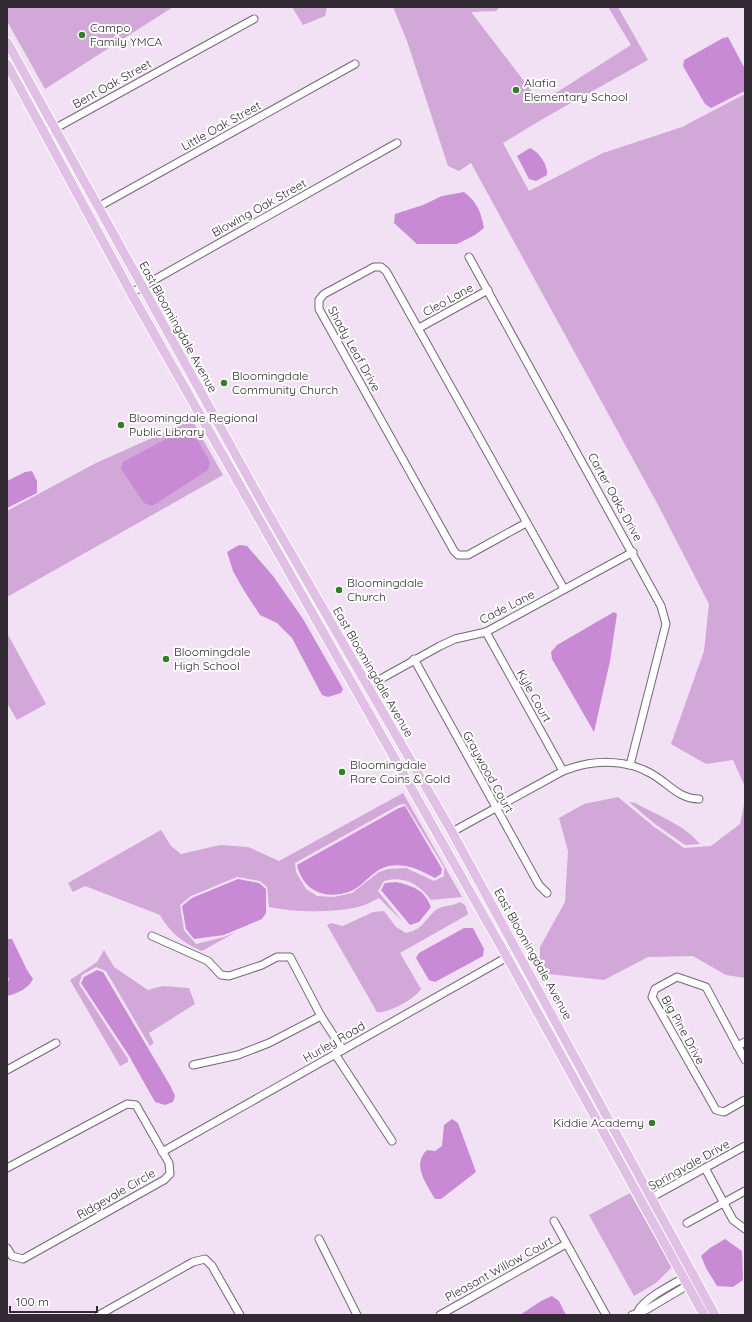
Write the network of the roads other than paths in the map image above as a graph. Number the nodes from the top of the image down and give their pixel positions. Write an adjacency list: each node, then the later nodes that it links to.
1 (254, 19): 5 (street, Bent Oak Street)
2 (7, 42): 5 (main road, East Bloomingdale Avenue)
3 (7, 64): 6 (main road, East Bloomingdale Avenue)
4 (355, 64): 8 (street, Little Oak Street)
5 (54, 129): 6 (street, Bent Oak Street); 8 (main road, East Bloomingdale Avenue)
6 (45, 134): 12 (main road, East Bloomingdale Avenue)
7 (397, 143): 10 (street, Blowing Oak Street)
8 (98, 207): 10 (main road, East Bloomingdale Avenue)
9 (469, 257): 11 (street, Carter Oaks Drive)
10 (142, 286): 12 (street, Blowing Oak Street); 14 (main road, East Bloomingdale Avenue)
11 (488, 290): 13 (street, Cleo Lane); 17 (street, Carter Oaks Drive)
12 (131, 293): 15 (main road, East Bloomingdale Avenue)
13 (419, 328): 16 (street, Shady Leaf Drive); 16 (street, Shady Leaf Drive)
14 (269, 515): 15 (main road); 21 (main road, East Bloomingdale Avenue)
15 (259, 521): 22 (main road, East Bloomingdale Avenue)
16 (526, 523): 18 (street, Shady Leaf Drive)
17 (633, 552): 18 (street, Cade Lane); 23 (street, Carter Oaks Drive)
18 (564, 589): 19 (street, Cade Lane)
19 (486, 632): 20 (street, Cade Lane); 24 (street, Kyle Court)
20 (414, 660): 21 (street, Cade Lane); 28 (street, Graywood Court)
21 (368, 686): 22 (main road); 25 (main road, East Bloomingdale Avenue)
22 (357, 692): 26 (main road, East Bloomingdale Avenue)
23 (630, 764): 24 (street); 27 (street)
24 (562, 771): 28 (street)
25 (423, 782): 26 (main road); 29 (main road, East Bloomingdale Avenue)
26 (410, 783): 33 (main road, East Bloomingdale Avenue)
27 (700, 799)
28 (495, 808): 29 (street); 30 (street, Graywood Court)
29 (452, 832): 32 (main road, East Bloomingdale Avenue)
30 (547, 893)
31 (152, 936): 34 (street)
32 (518, 951): 33 (street, Hurley Road); 50 (main road, East Bloomingdale Avenue)
33 (507, 957): 38 (street, Hurley Road); 51 (main road, East Bloomingdale Avenue)
34 (321, 1016): 38 (street); 41 (street)
35 (745, 1042): 37 (street)
36 (56, 1043): 42 (street)
37 (737, 1046): 40 (street, Big Pine Drive); 43 (street, Big Pine Drive)
38 (343, 1050): 39 (street, Hurley Road)
39 (335, 1054): 44 (street); 46 (street, Hurley Road)
40 (745, 1060)
41 (193, 1065)
42 (7, 1070)
43 (745, 1100)
44 (392, 1141)
45 (745, 1146): 48 (street, Springvale Drive)
46 (162, 1152): 47 (street, Ridgevale Circle); 58 (street, Ridgevale Circle)
47 (7, 1168)
48 (705, 1168): 50 (street, Springvale Drive); 52 (street)
49 (745, 1191): 52 (street)
50 (652, 1198): 51 (street, Springvale Drive); 59 (main road, East Bloomingdale Avenue)
51 (643, 1202): 60 (main road, East Bloomingdale Avenue)
52 (723, 1203): 54 (street); 55 (street)
53 (554, 1221): 57 (street, Pleasant Willow Court)
54 (687, 1223)
55 (745, 1229)
56 (319, 1239): 64 (street)
57 (566, 1244): 65 (street, Pleasant Willow Court); 66 (street, Pleasant Willow Court)
58 (7, 1248)
59 (693, 1273): 60 (street); 68 (main road, East Bloomingdale Avenue)
60 (686, 1282): 61 (street); 67 (main road, East Bloomingdale Avenue)
61 (635, 1313)
62 (99, 1315): 63 (street)
63 (240, 1315)
64 (357, 1315)
65 (442, 1315)
66 (606, 1315)
67 (704, 1315)
68 (715, 1315)

